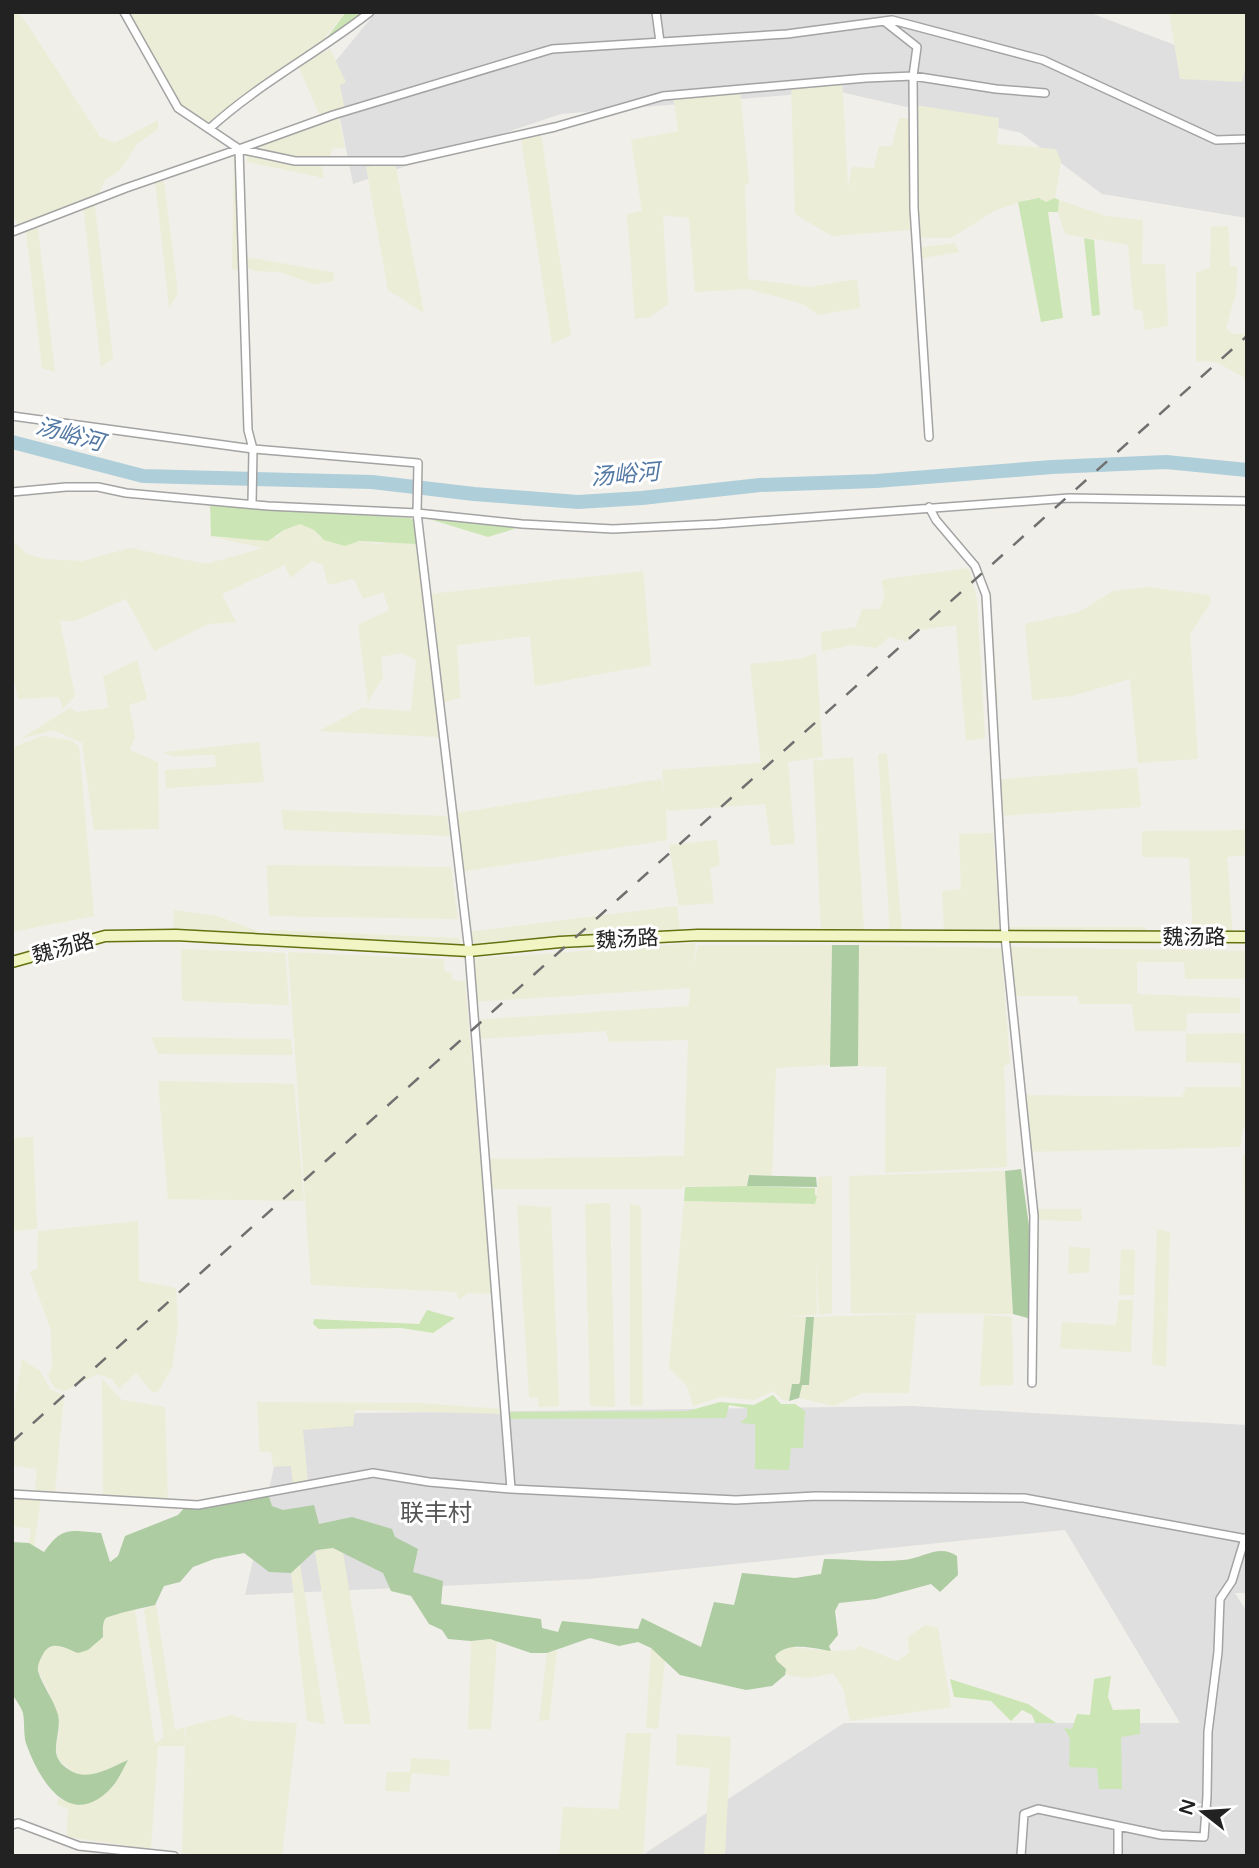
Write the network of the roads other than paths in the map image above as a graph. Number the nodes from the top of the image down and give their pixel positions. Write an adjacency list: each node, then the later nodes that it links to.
1 (124, 12): 8 (street)
2 (370, 12): 8 (street)
3 (656, 12): 5 (street)
4 (884, 21): 5 (street); 6 (street); 9 (street)
5 (660, 42): 10 (street)
6 (914, 76): 7 (street); 10 (street); 13 (street)
7 (1045, 93)
8 (209, 129): 10 (street)
9 (1247, 139)
10 (239, 149): 11 (street); 14 (street)
11 (12, 232)
12 (12, 416): 14 (street)
13 (929, 437)
14 (253, 449): 17 (street); 19 (street)
15 (12, 492): 17 (street)
16 (1247, 501): 18 (street)
17 (252, 504): 19 (street)
18 (929, 507): 19 (street); 20 (street)
19 (417, 513): 22 (street)
20 (1005, 936): 21 (street, 魏汤路); 22 (street, 魏汤路); 24 (street)
21 (1247, 937)
22 (470, 951): 23 (street, 魏汤路); 25 (street)
23 (12, 962)
24 (1032, 1383)
25 (511, 1489): 26 (street); 27 (street)
26 (12, 1494)
27 (1246, 1539): 29 (street)
28 (12, 1825): 30 (street)
29 (1118, 1827): 31 (street); 32 (street)
30 (174, 1856)
31 (1021, 1856)
32 (1118, 1856)

